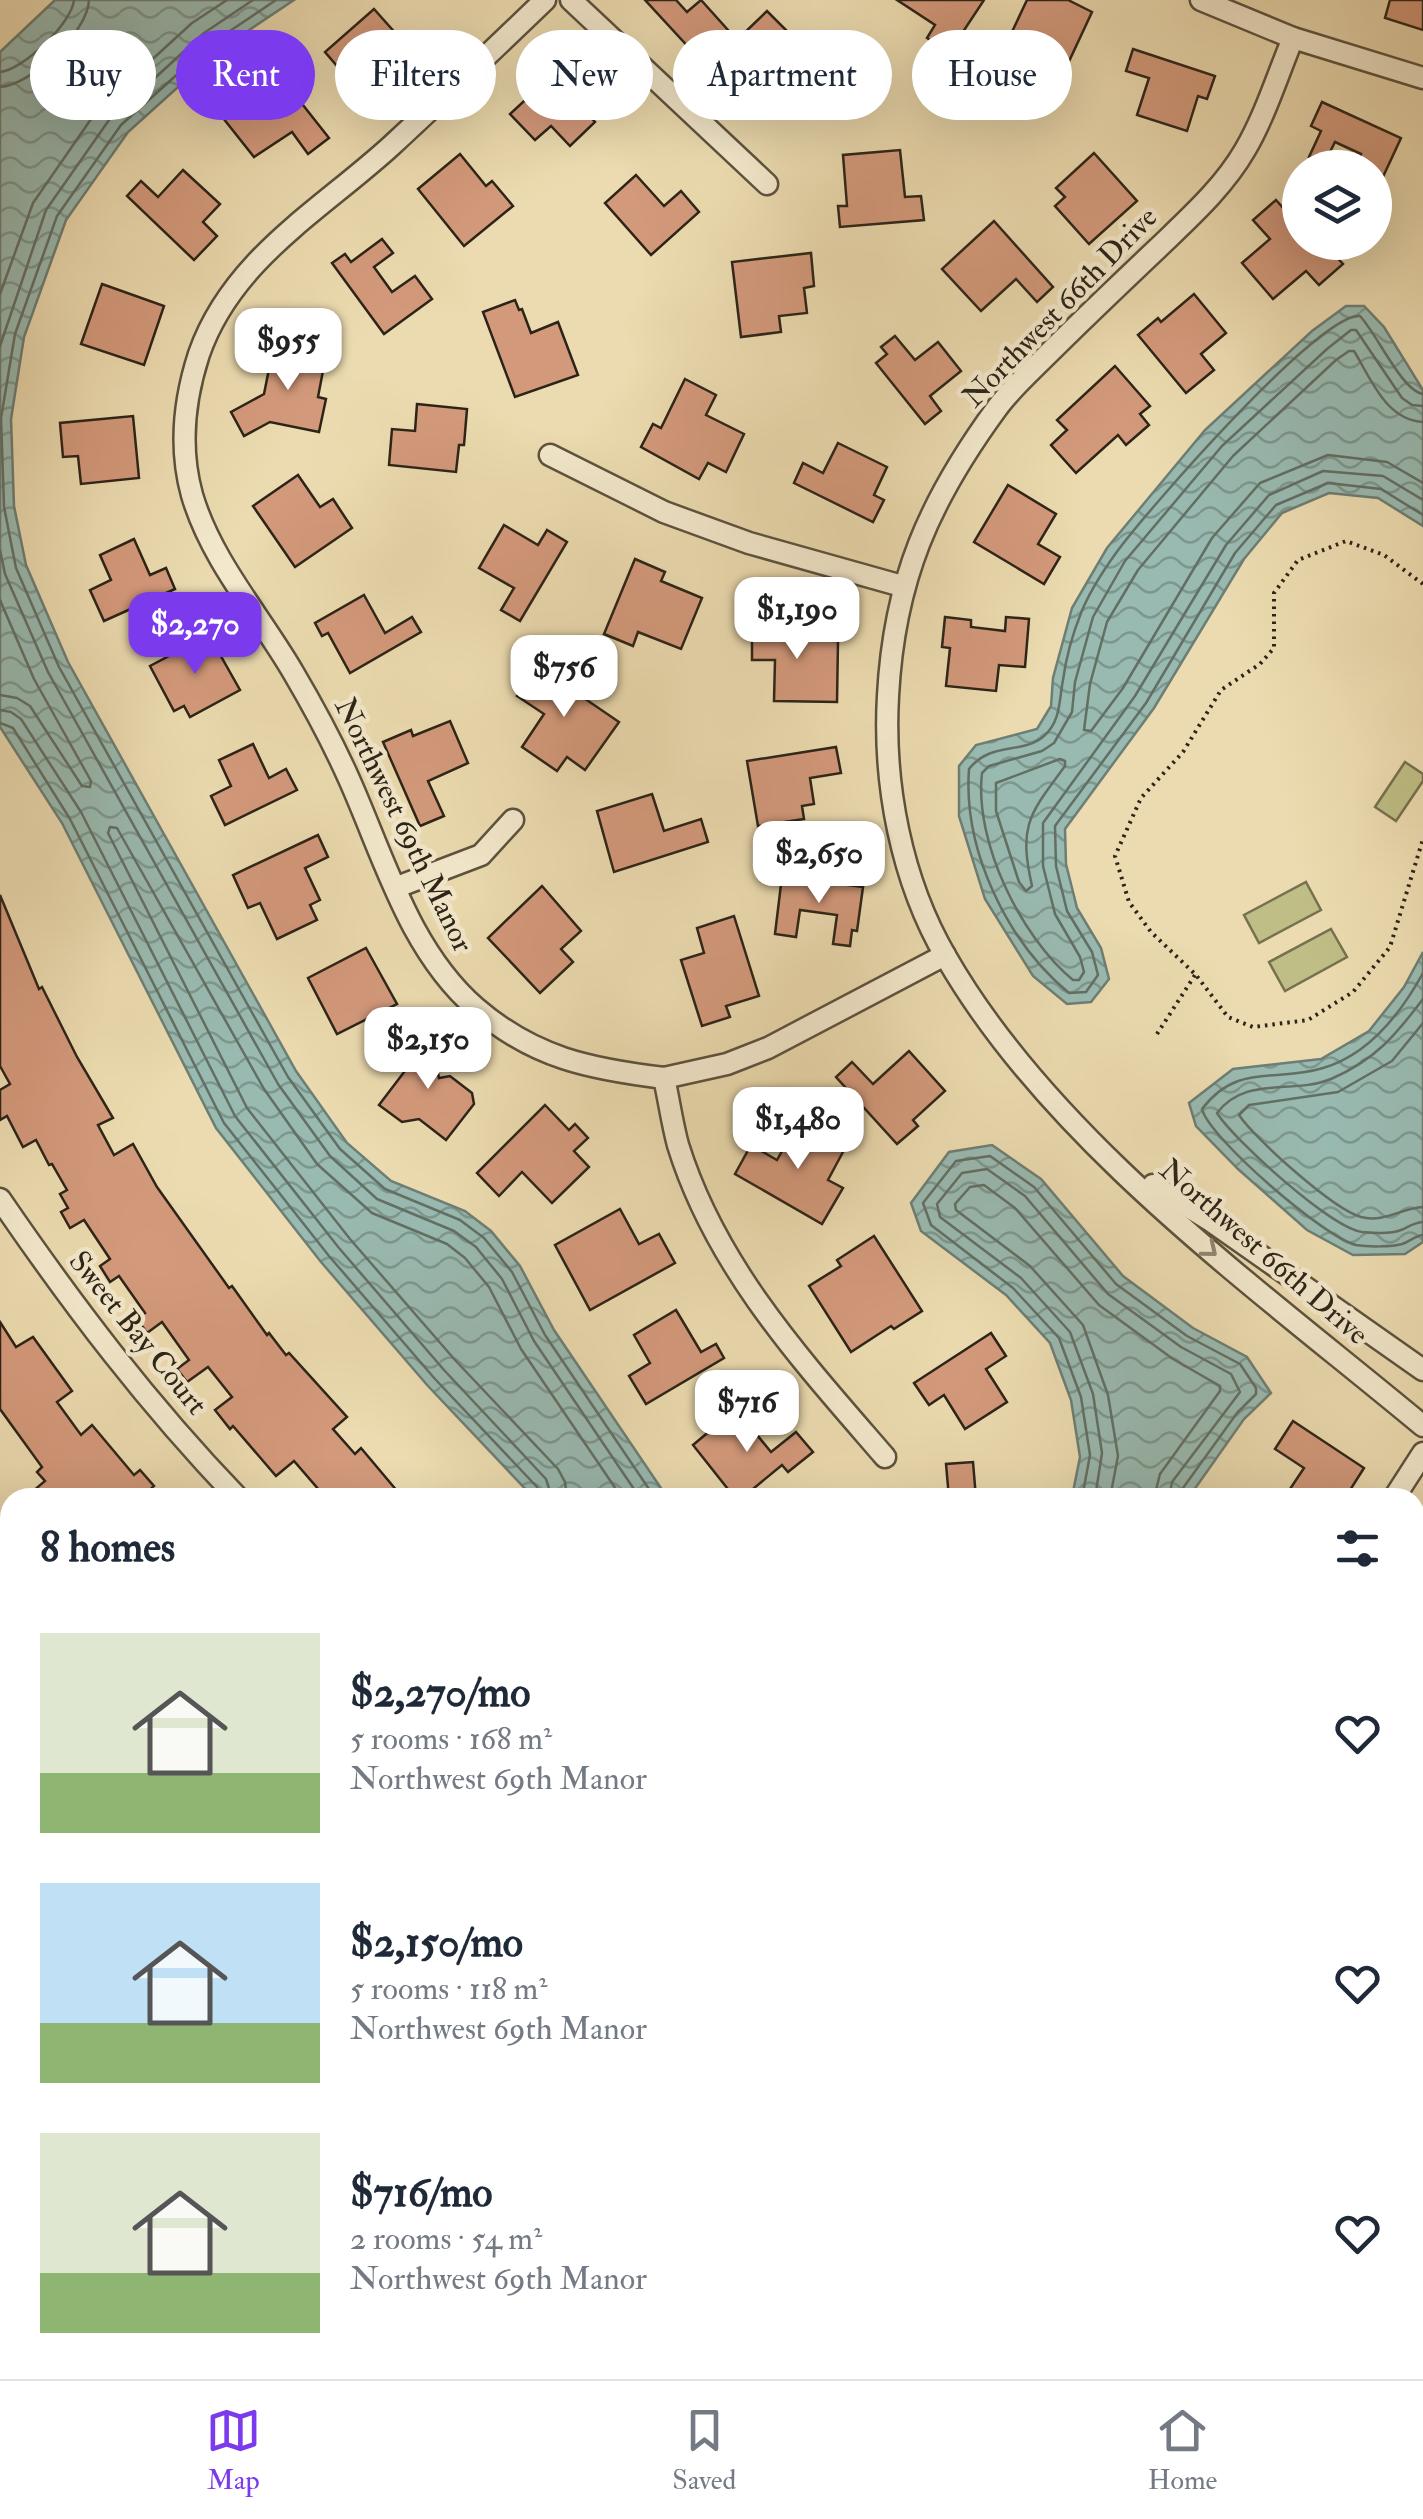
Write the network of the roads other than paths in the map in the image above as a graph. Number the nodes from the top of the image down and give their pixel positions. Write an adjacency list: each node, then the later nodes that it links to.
1 (545, 0): 10 (street, Northwest 69th Manor)
2 (571, 0): 6 (street)
3 (1201, 0): 4 (street)
4 (1293, 38): 5 (street); 8 (street, Northwest 66th Drive)
5 (1423, 78)
6 (767, 184)
7 (550, 456): 8 (street)
8 (902, 586): 11 (street, Northwest 66th Drive)
9 (513, 820): 10 (street)
10 (396, 887): 12 (street, Northwest 69th Manor)
11 (945, 955): 12 (street); 13 (street, Northwest 66th Drive)
12 (664, 1078): 18 (street)
13 (1113, 1160): 15 (street, Northwest 66th Drive); 16 (street, Northwest 66th Drive, one-way to 16)
14 (0, 1200): 19 (street, Sweet Bay Court)
15 (1423, 1370)
16 (1423, 1426)
17 (1423, 1453): 20 (street)
18 (885, 1457)
19 (229, 1488)
20 (1400, 1488)

